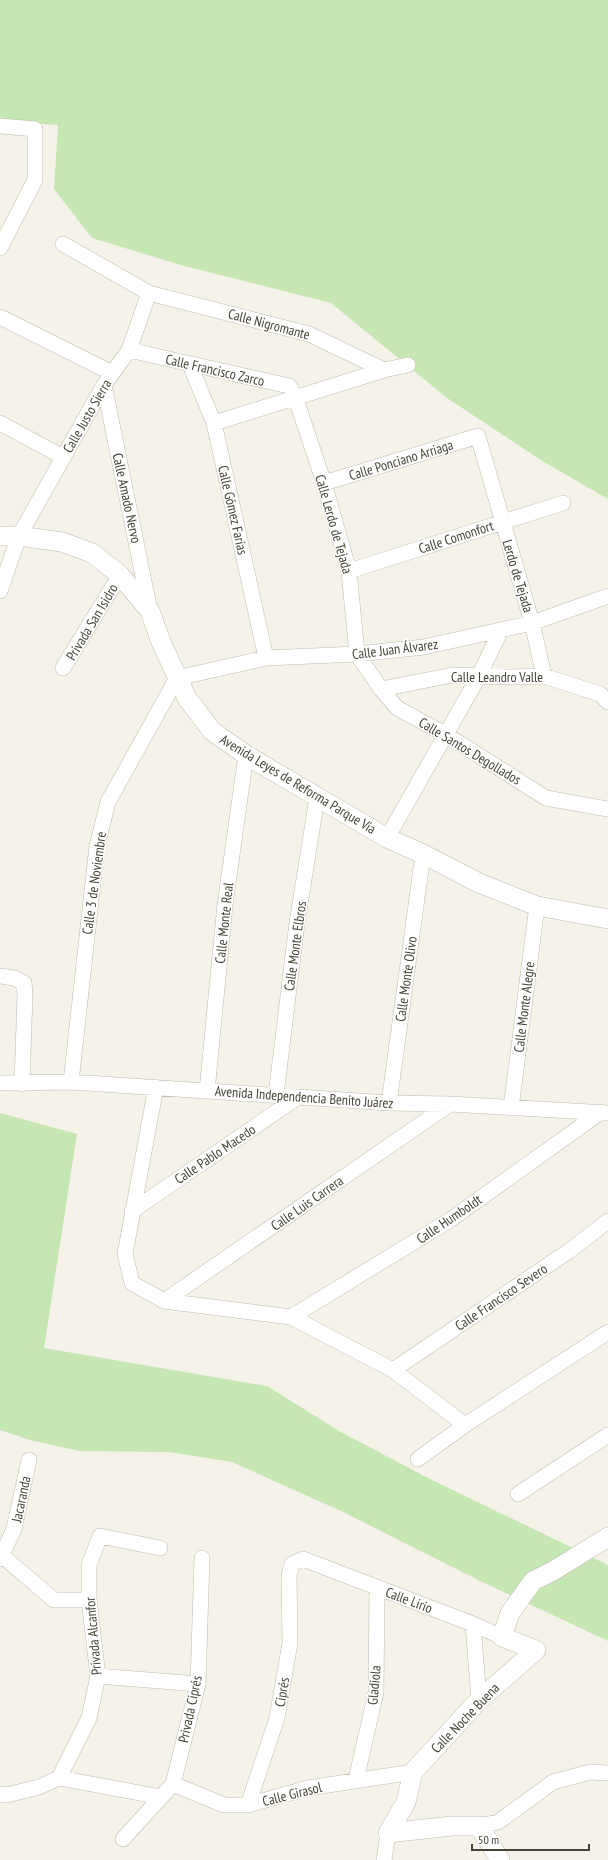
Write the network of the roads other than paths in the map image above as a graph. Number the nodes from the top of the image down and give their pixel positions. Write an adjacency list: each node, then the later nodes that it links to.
1 (0, 126): 3 (street)
2 (63, 244): 4 (street, Calle Nigromante)
3 (0, 248)
4 (149, 293): 6 (street, Calle Justo Sierra); 9 (street, Calle Nigromante)
5 (0, 317): 10 (street)
6 (129, 350): 7 (street, Calle Francisco Zarco); 10 (street, Calle Justo Sierra)
7 (190, 365): 11 (street, Calle Francisco Zarco); 13 (street, Calle Gómez Farías)
8 (408, 365): 9 (street, Calle Francisco Zarco)
9 (384, 370): 11 (street, Calle Francisco Zarco)
10 (108, 379): 15 (street, Calle Justo Sierra); 25 (street, Calle Amado Nervo)
11 (295, 396): 13 (street, Calle Francisco Zarco); 16 (street, Calle Lerdo de Tejada)
12 (0, 423): 15 (street)
13 (214, 423): 29 (street, Calle Gómez Farías)
14 (478, 436): 16 (street, Calle Ponciano Arriaga); 18 (street, Lerdo de Tejada)
15 (63, 457): 20 (street, Calle Justo Sierra)
16 (324, 483): 21 (street, Calle Lerdo de Tejada)
17 (563, 503): 18 (street, Calle Comonfort)
18 (502, 522): 21 (street, Calle Comonfort); 26 (street, Lerdo de Tejada)
19 (0, 536): 20 (street, Avenida Leyes de Reforma Parque Vía)
20 (19, 536): 22 (street, Avenida Leyes de Reforma Parque Vía); 23 (street, Calle Justo Sierra)
21 (349, 571): 28 (street, Calle Lerdo de Tejada)
22 (120, 575): 25 (street, Avenida Leyes de Reforma Parque Vía); 30 (street, Privada San Isidro)
23 (0, 591)
24 (608, 596): 26 (street, Calle Juan Álvarez)
25 (150, 611): 33 (street, Avenida Leyes de Reforma Parque Vía)
26 (532, 623): 27 (street, Calle Juan Álvarez); 32 (street, Lerdo de Tejada)
27 (500, 632): 28 (street, Calle Juan Álvarez); 31 (street)
28 (357, 654): 29 (street, Calle Juan Álvarez); 34 (street, Calle Santos Degollados)
29 (266, 658): 33 (street, Calle Juan Álvarez)
30 (63, 668)
31 (479, 676): 32 (street, Calle Leandro Valle); 34 (street, Calle Leandro Valle); 36 (street)
32 (544, 676): 35 (street, Calle Leandro Valle)
33 (178, 678): 37 (street, Avenida Leyes de Reforma Parque Vía); 45 (street, Calle 3 de Noviembre)
34 (381, 689): 36 (street, Calle Santos Degollados)
35 (608, 702)
36 (445, 734): 39 (street, Calle Santos Degollados); 40 (street)
37 (246, 755): 38 (street, Avenida Leyes de Reforma Parque Vía); 49 (street, Calle Monte Real)
38 (317, 798): 40 (street, Avenida Leyes de Reforma Parque Vía); 50 (street, Calle Monte Elbros)
39 (608, 809)
40 (387, 838): 41 (street, Avenida Leyes de Reforma Parque Vía)
41 (423, 854): 42 (street, Avenida Leyes de Reforma Parque Vía); 52 (street, Calle Monte Olivo)
42 (537, 906): 43 (street, Avenida Leyes de Reforma Parque Vía); 54 (street, Calle Monte Alegre)
43 (608, 919)
44 (0, 976): 47 (street)
45 (71, 1082): 47 (street, Avenida Independencia Benito Juárez); 48 (street, Avenida Independencia Benito Juárez)
46 (0, 1083): 47 (street, Avenida Independencia Benito Juárez)
47 (22, 1084)
48 (156, 1087): 49 (street, Avenida Independencia Benito Juárez); 56 (street)
49 (206, 1091): 50 (street, Avenida Independencia Benito Juárez)
50 (276, 1095): 51 (street, Avenida Independencia Benito Juárez)
51 (298, 1097): 52 (street, Avenida Independencia Benito Juárez); 56 (street, Calle Pablo Macedo)
52 (389, 1103): 53 (street, Avenida Independencia Benito Juárez)
53 (450, 1104): 54 (street, Avenida Independencia Benito Juárez); 58 (street, Calle Luis Carrera)
54 (512, 1108): 55 (street, Avenida Independencia Benito Juárez)
55 (604, 1112): 59 (street, Calle Humboldt)
56 (132, 1210): 58 (street)
57 (608, 1221): 61 (street, Calle Francisco Severo)
58 (164, 1301): 59 (street)
59 (292, 1317): 61 (street)
60 (608, 1332): 62 (street)
61 (393, 1370): 62 (street)
62 (465, 1425): 64 (street)
63 (608, 1436): 66 (street)
64 (418, 1459)
65 (29, 1460): 69 (street, Jacaranda)
66 (518, 1494)
67 (608, 1537): 75 (street)
68 (160, 1548): 73 (street, Privada Alcanfor)
69 (0, 1556): 73 (street)
70 (202, 1558): 78 (street, Privada Ciprés)
71 (289, 1575): 72 (street, Calle Lirio); 87 (street, Ciprés)
72 (377, 1588): 74 (street, Calle Lirio); 83 (street, Gladiola)
73 (89, 1600): 77 (street, Privada Alcanfor)
74 (473, 1624): 75 (street, Calle Lirio); 79 (street)
75 (502, 1637): 76 (street, Calle Lirio)
76 (536, 1650): 79 (street, Calle Noche Buena)
77 (98, 1676): 78 (street); 82 (street, Privada Alcanfor)
78 (198, 1684): 84 (street, Privada Ciprés)
79 (479, 1700): 80 (street, Calle Noche Buena)
80 (414, 1772): 83 (street, Calle Girasol); 89 (street)
81 (608, 1773): 88 (street)
82 (59, 1778): 85 (street); 86 (street)
83 (356, 1780): 87 (street, Calle Girasol)
84 (173, 1784): 86 (street, Privada Ciprés); 87 (street, Calle Girasol)
85 (0, 1794)
86 (161, 1797): 90 (street, Privada Ciprés)
87 (248, 1805)
88 (478, 1826): 89 (street); 92 (street)
89 (388, 1833): 91 (street)
90 (123, 1839)
91 (384, 1860)
92 (500, 1860)

